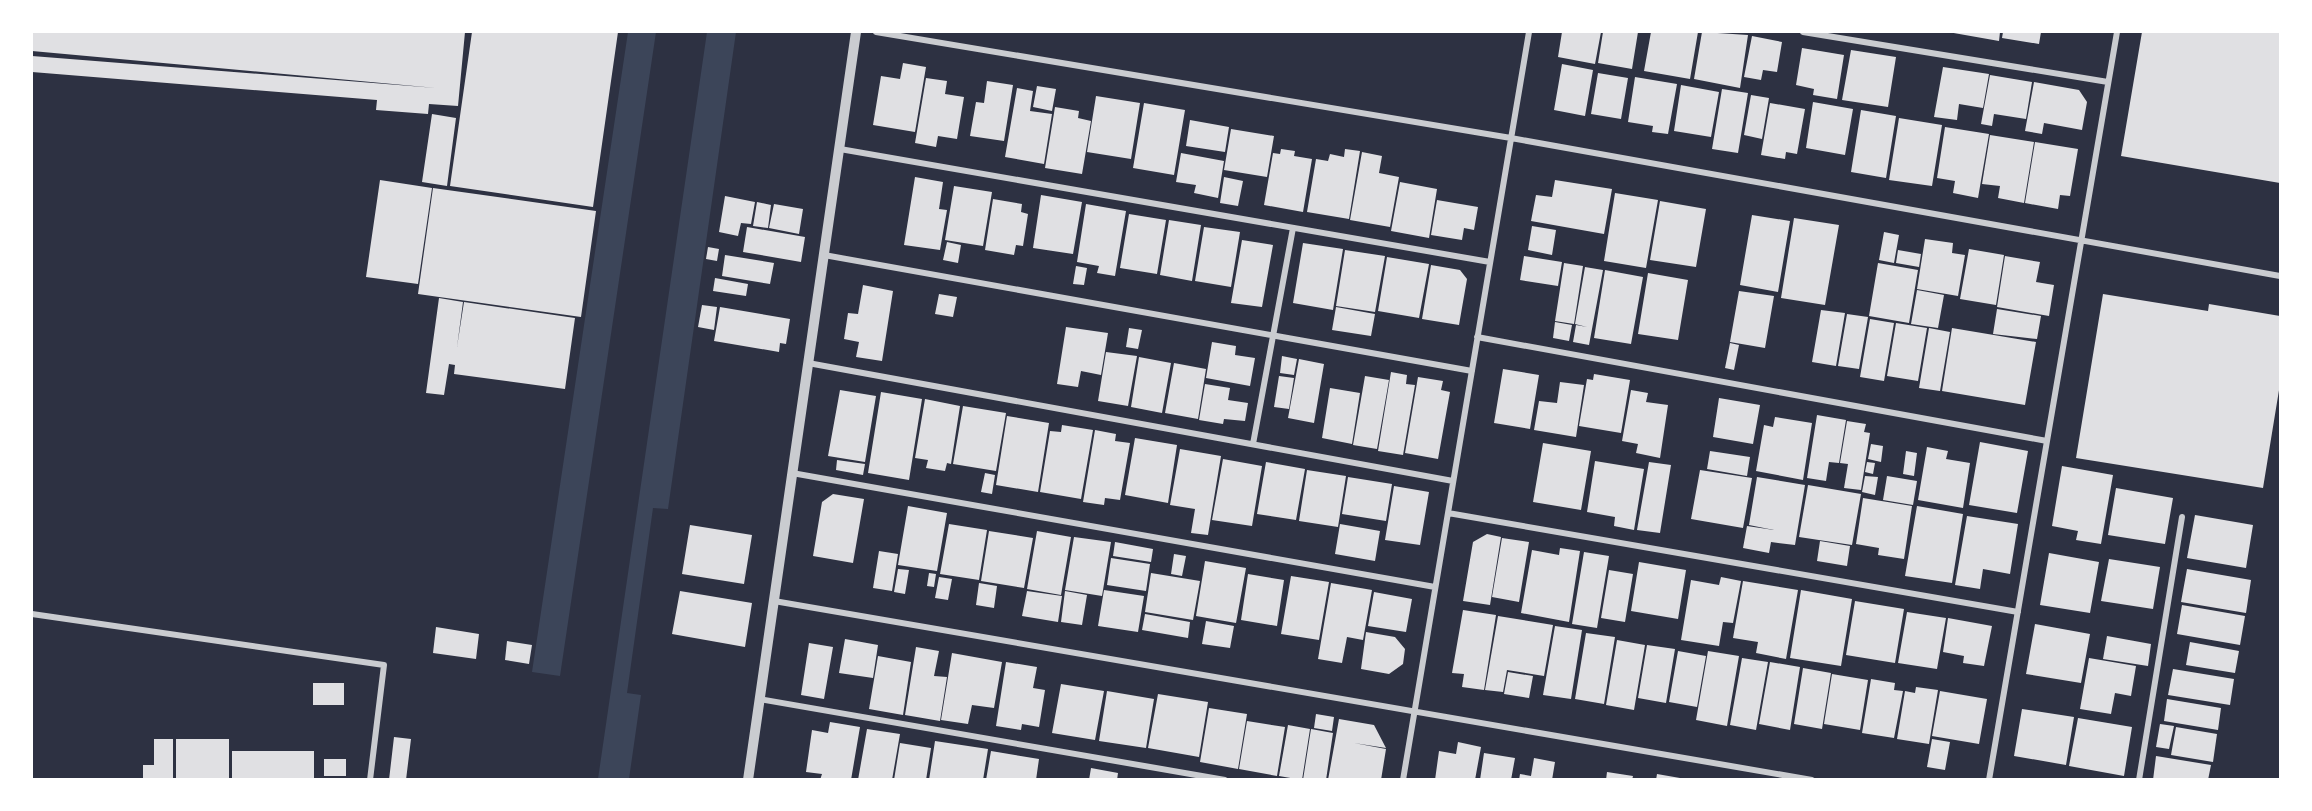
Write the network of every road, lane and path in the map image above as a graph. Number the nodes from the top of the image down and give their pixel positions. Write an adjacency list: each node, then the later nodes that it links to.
1 (856, 32): 8 (street)
2 (876, 32): 7 (street)
3 (1529, 32): 7 (street)
4 (1803, 32): 6 (street)
5 (2117, 32): 6 (street)
6 (2108, 82): 10 (street)
7 (1511, 138): 10 (street); 12 (street)
8 (840, 149): 9 (street); 11 (street)
9 (1293, 228): 12 (street); 14 (street)
10 (2081, 241): 13 (street); 18 (street)
11 (824, 255): 14 (street); 16 (street)
12 (1490, 262): 15 (street)
13 (2280, 276)
14 (1273, 335): 17 (street); 19 (street)
15 (1477, 337): 17 (street); 18 (street)
16 (808, 363): 19 (street); 20 (street)
17 (1472, 371): 21 (street)
18 (2047, 441): 26 (street)
19 (1253, 444): 21 (street)
20 (792, 473): 24 (street); 25 (street)
21 (1453, 481): 22 (street)
22 (1448, 513): 24 (street); 26 (street)
23 (2182, 517): 36 (street)
24 (1435, 587): 29 (street)
25 (774, 601): 28 (street); 29 (street)
26 (2018, 612): 35 (street)
27 (32, 614): 30 (street)
28 (759, 699): 31 (street); 32 (street)
29 (1414, 711): 33 (street); 34 (street)
30 (370, 780)
31 (748, 780)
32 (1225, 780)
33 (1402, 780)
34 (1812, 780)
35 (1989, 780)
36 (2139, 780)

